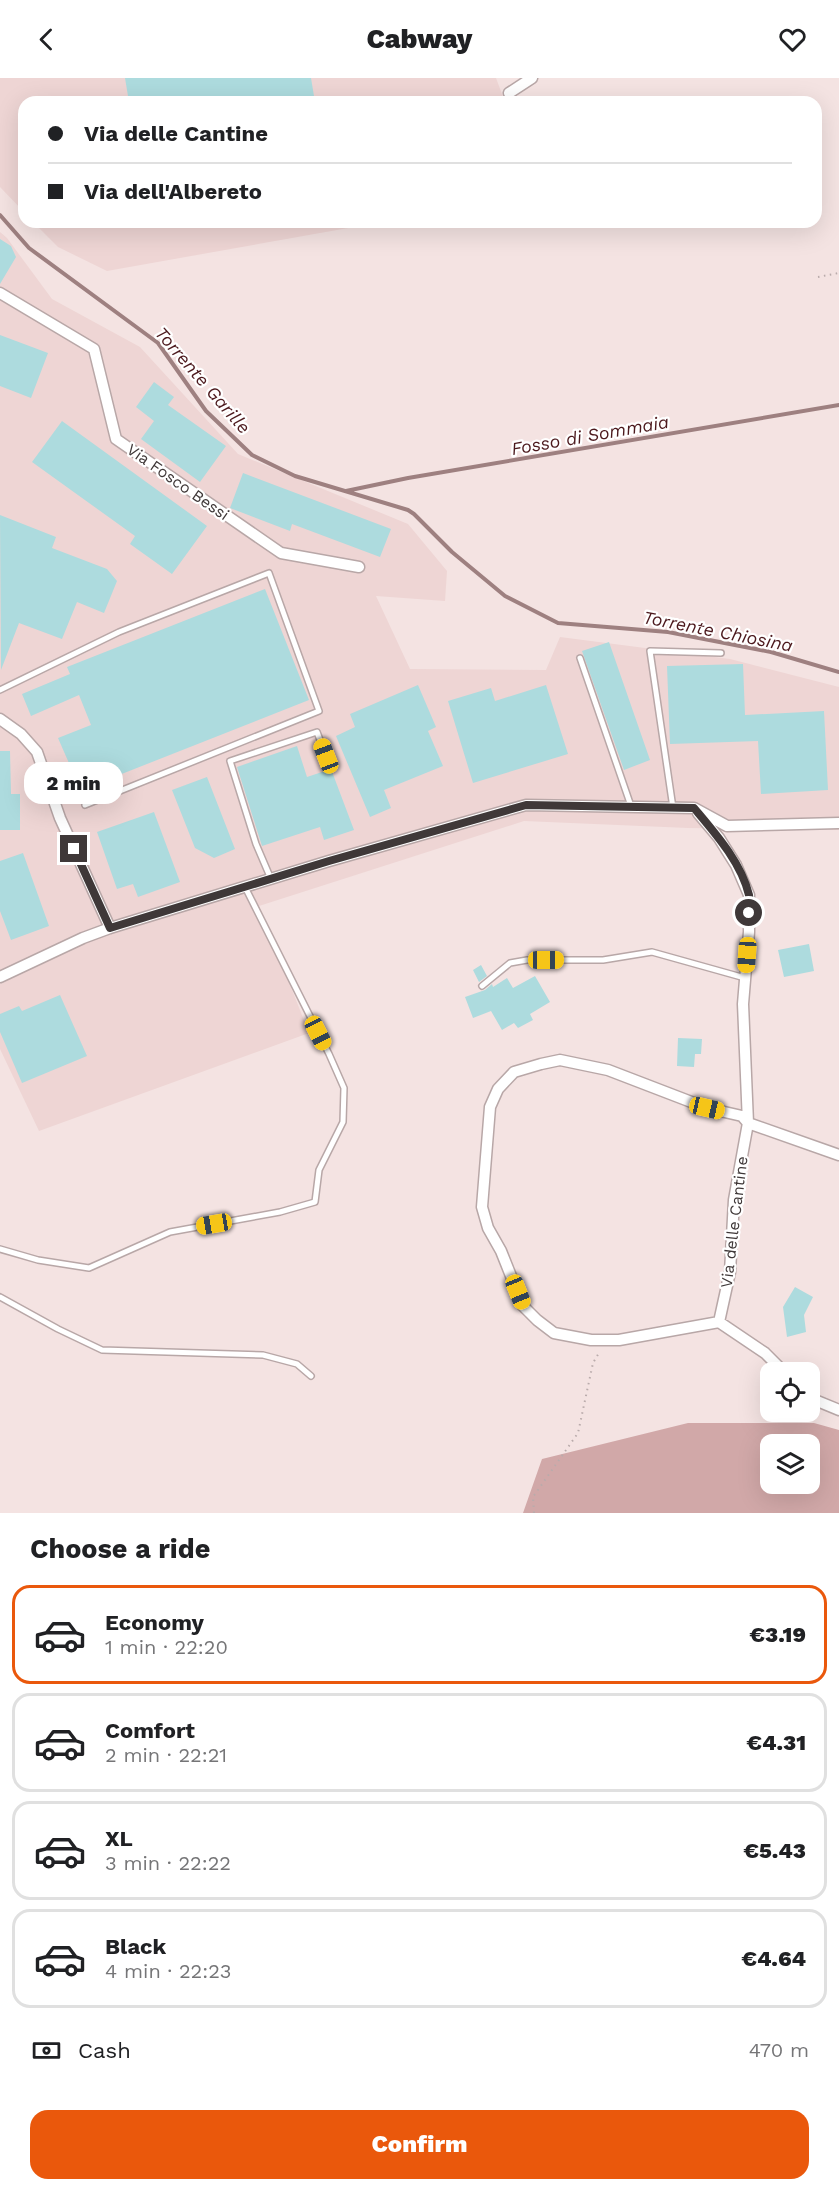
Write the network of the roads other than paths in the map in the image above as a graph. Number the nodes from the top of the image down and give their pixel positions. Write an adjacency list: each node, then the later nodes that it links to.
1 (532, 78): 2 (street)
2 (509, 93)
3 (0, 293): 4 (street, Via Fosco Bessi)
4 (359, 567)
5 (722, 653): 12 (lane)
6 (580, 658): 11 (lane)
7 (0, 690): 10 (lane)
8 (0, 719): 17 (street)
9 (326, 756): 15 (lane)
10 (86, 806)
11 (632, 807): 12 (street); 15 (street)
12 (673, 808): 13 (street)
13 (694, 808): 14 (street); 19 (street, Via delle Cantine)
14 (839, 823)
15 (271, 879): 16 (street)
16 (245, 887): 17 (street); 23 (lane)
17 (110, 928): 18 (street)
18 (0, 977)
19 (745, 978): 20 (lane); 21 (street, Via delle Cantine)
20 (482, 986)
21 (748, 1123): 22 (street); 25 (street, Via delle Cantine); 25 (street)
22 (839, 1155)
23 (0, 1249)
24 (0, 1297): 27 (lane)
25 (719, 1322): 26 (street)
26 (774, 1362)
27 (311, 1376)
28 (820, 1402): 29 (street)
29 (839, 1410)

